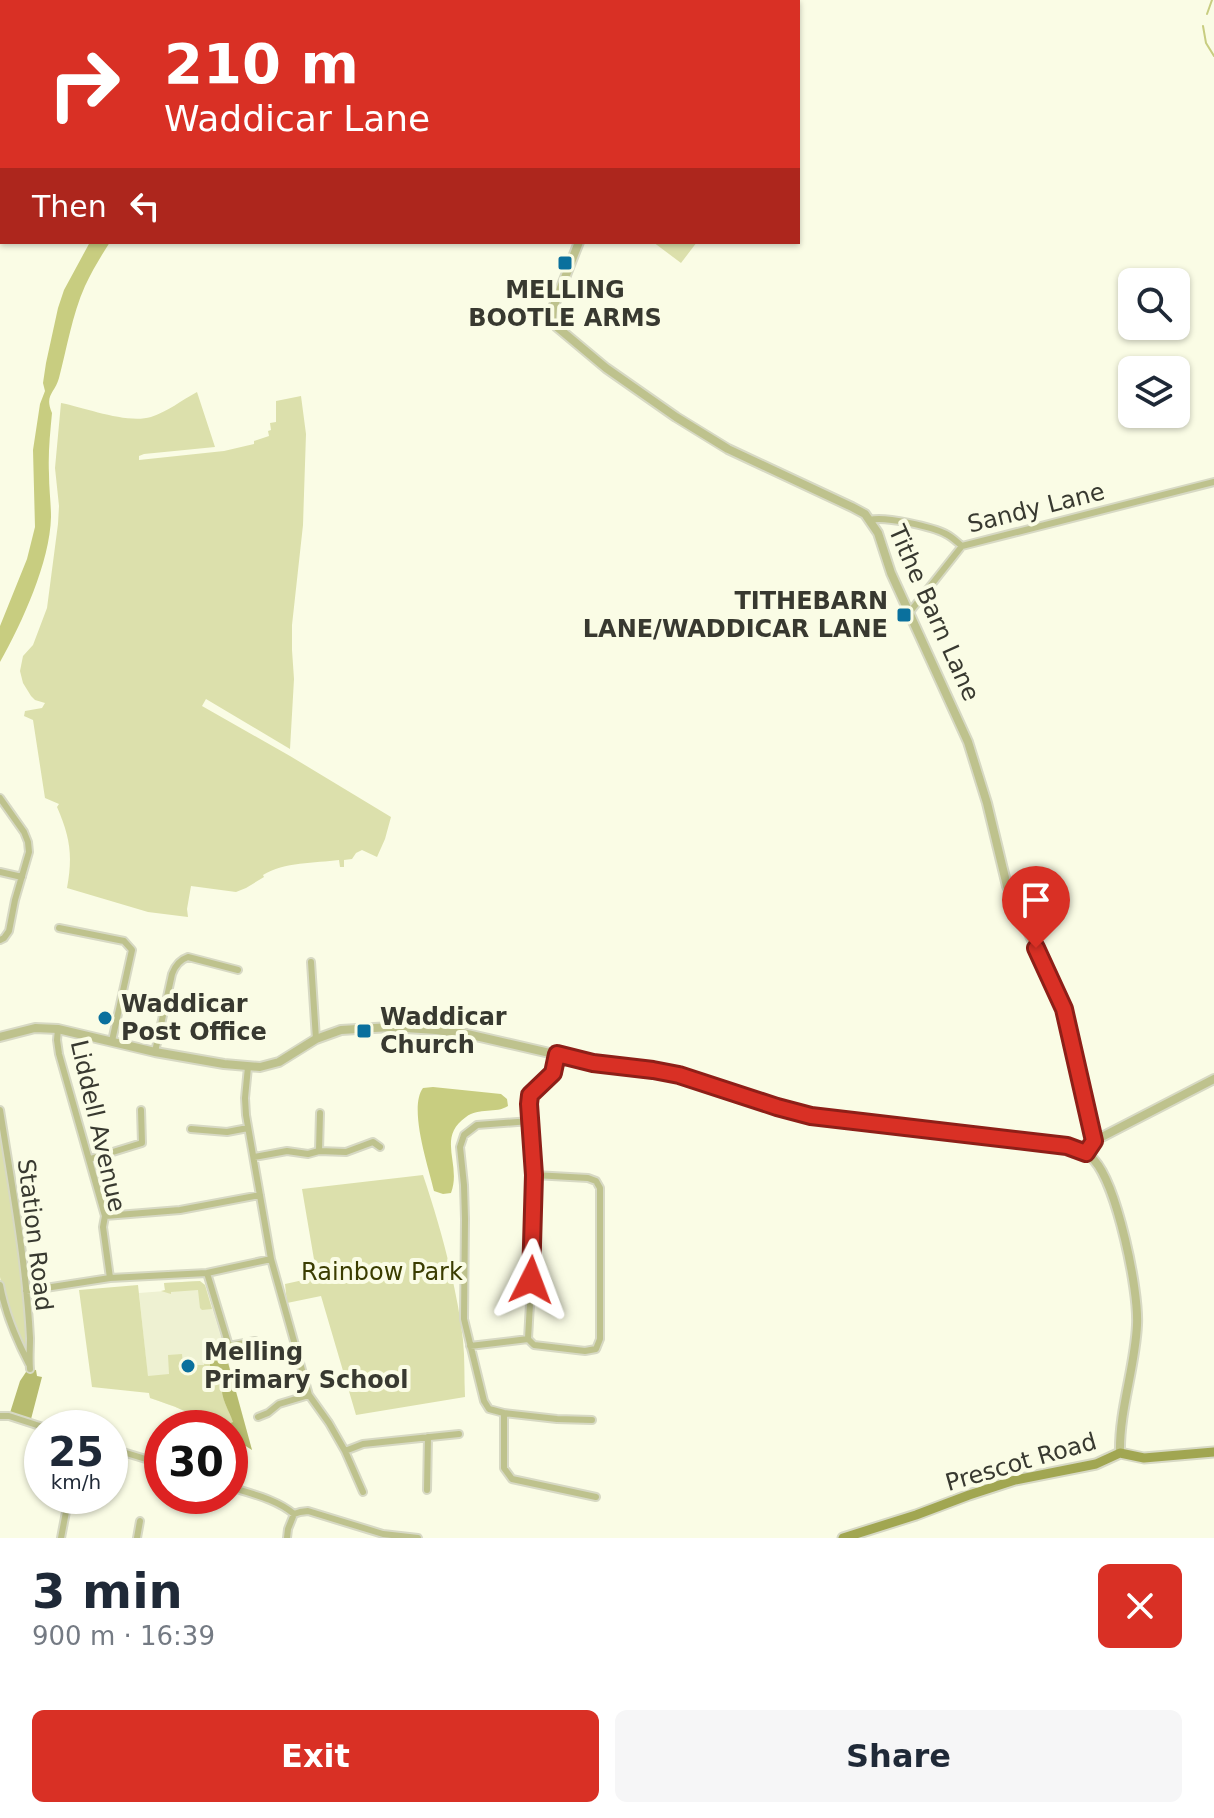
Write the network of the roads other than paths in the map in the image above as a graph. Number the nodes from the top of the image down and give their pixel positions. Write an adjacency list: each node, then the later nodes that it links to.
1 (578, 244): 3 (street, Tithe Barn Lane)
2 (1214, 482): 4 (street, Sandy Lane)
3 (870, 520): 4 (street, Sandy Lane); 5 (street, Tithe Barn Lane)
4 (962, 546): 5 (street)
5 (909, 613): 29 (street, Tithe Barn Lane)
6 (0, 798): 7 (street)
7 (29, 858): 8 (street); 10 (street)
8 (39, 861)
9 (0, 872): 10 (street)
10 (22, 877): 12 (street)
11 (59, 928): 18 (street)
12 (0, 940)
13 (311, 962): 17 (street)
14 (238, 970): 19 (street)
15 (58, 1029): 16 (street); 18 (street); 34 (street, Liddell Avenue)
16 (0, 1037)
17 (316, 1039): 20 (street); 21 (street)
18 (112, 1041): 19 (street)
19 (155, 1052): 21 (street)
20 (557, 1054): 26 (street); 32 (street)
21 (248, 1067): 27 (street)
22 (1214, 1079): 29 (street)
23 (0, 1110): 42 (street, Station Road)
24 (141, 1110): 34 (street)
25 (320, 1113): 31 (street)
26 (530, 1121): 35 (street); 47 (street)
27 (248, 1128): 28 (street); 33 (street)
28 (191, 1129)
29 (1094, 1141): 32 (street)
30 (380, 1147): 31 (street)
31 (319, 1151): 33 (street)
32 (1086, 1153): 58 (street)
33 (254, 1157): 36 (street)
34 (90, 1159): 37 (street, Liddell Avenue)
35 (534, 1175): 43 (street); 43 (street)
36 (260, 1195): 37 (street); 38 (street)
37 (105, 1216): 40 (street, Liddell Avenue)
38 (271, 1259): 39 (street); 48 (street)
39 (207, 1273): 40 (street); 45 (street)
40 (110, 1278): 42 (street)
41 (0, 1285): 46 (street, Station Road)
42 (26, 1291): 44 (street, Station Road)
43 (528, 1339): 47 (street)
44 (30, 1340): 46 (street); 46 (street, Station Road)
45 (255, 1341)
46 (18, 1342)
47 (470, 1346): 49 (street)
48 (309, 1395): 51 (street); 56 (street)
49 (504, 1413): 52 (street); 62 (street)
50 (0, 1416): 53 (street)
51 (258, 1417)
52 (592, 1420)
53 (24, 1421)
54 (459, 1434): 55 (street)
55 (428, 1437): 56 (street); 59 (street)
56 (345, 1451): 61 (street)
57 (1214, 1452): 58 (main road, Prescot Road)
58 (1120, 1453): 71 (main road, Prescot Road)
59 (427, 1490)
60 (248, 1492): 64 (street)
61 (363, 1492)
62 (596, 1497)
63 (66, 1514): 67 (street)
64 (294, 1514): 66 (street); 69 (street)
65 (140, 1521): 68 (street)
66 (382, 1536): 70 (street)
67 (61, 1538)
68 (137, 1538)
69 (287, 1538)
70 (418, 1538)
71 (843, 1538)

